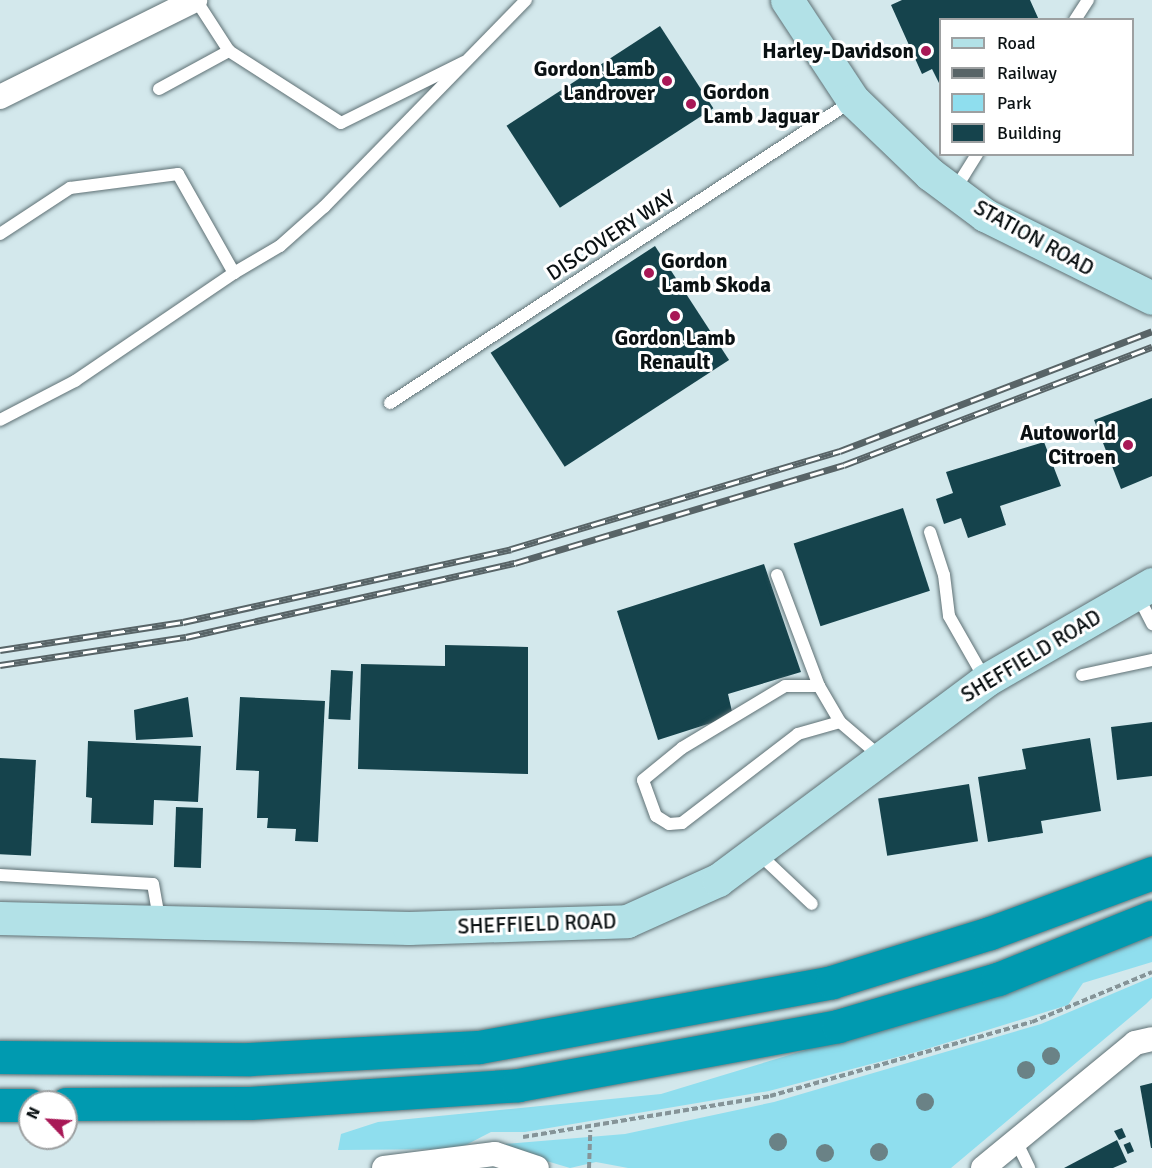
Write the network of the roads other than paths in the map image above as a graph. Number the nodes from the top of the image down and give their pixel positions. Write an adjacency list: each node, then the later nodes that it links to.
1 (195, 0): 6 (lane); 9 (street)
2 (526, 0): 7 (lane)
3 (787, 0): 10 (main road, STATION ROAD)
4 (1088, 0): 5 (lane)
5 (1076, 18)
6 (230, 51): 7 (lane); 8 (lane)
7 (471, 59): 14 (lane)
8 (159, 89)
9 (0, 97)
10 (853, 100): 12 (main road, STATION ROAD); 16 (lane, DISCOVERY WAY)
11 (976, 156): 12 (lane)
12 (953, 192): 15 (main road, STATION ROAD)
13 (0, 234): 14 (lane)
14 (234, 273): 17 (lane)
15 (1152, 298)
16 (390, 403)
17 (0, 420)
18 (930, 532): 24 (lane)
19 (777, 575): 25 (lane)
20 (1144, 589): 21 (lane); 24 (main road, SHEFFIELD ROAD)
21 (1152, 624)
22 (1152, 660): 23 (lane)
23 (1082, 675)
24 (986, 680): 27 (main road, SHEFFIELD ROAD)
25 (819, 686): 26 (lane); 26 (lane)
26 (840, 722): 27 (lane)
27 (883, 758): 28 (main road, SHEFFIELD ROAD)
28 (757, 852): 31 (lane); 34 (main road, SHEFFIELD ROAD)
29 (1152, 873): 36 (highway)
30 (0, 875): 34 (lane)
31 (813, 904)
32 (1152, 917): 37 (highway)
33 (0, 918): 34 (main road, SHEFFIELD ROAD)
34 (160, 923)
35 (1152, 1039): 40 (street)
36 (0, 1057)
37 (78, 1104)
38 (0, 1105): 39 (highway)
39 (18, 1105)
40 (1016, 1141): 44 (street); 45 (lane)
41 (464, 1161): 42 (street); 43 (street)
42 (384, 1168)
43 (537, 1168)
44 (983, 1168)
45 (1029, 1168)

